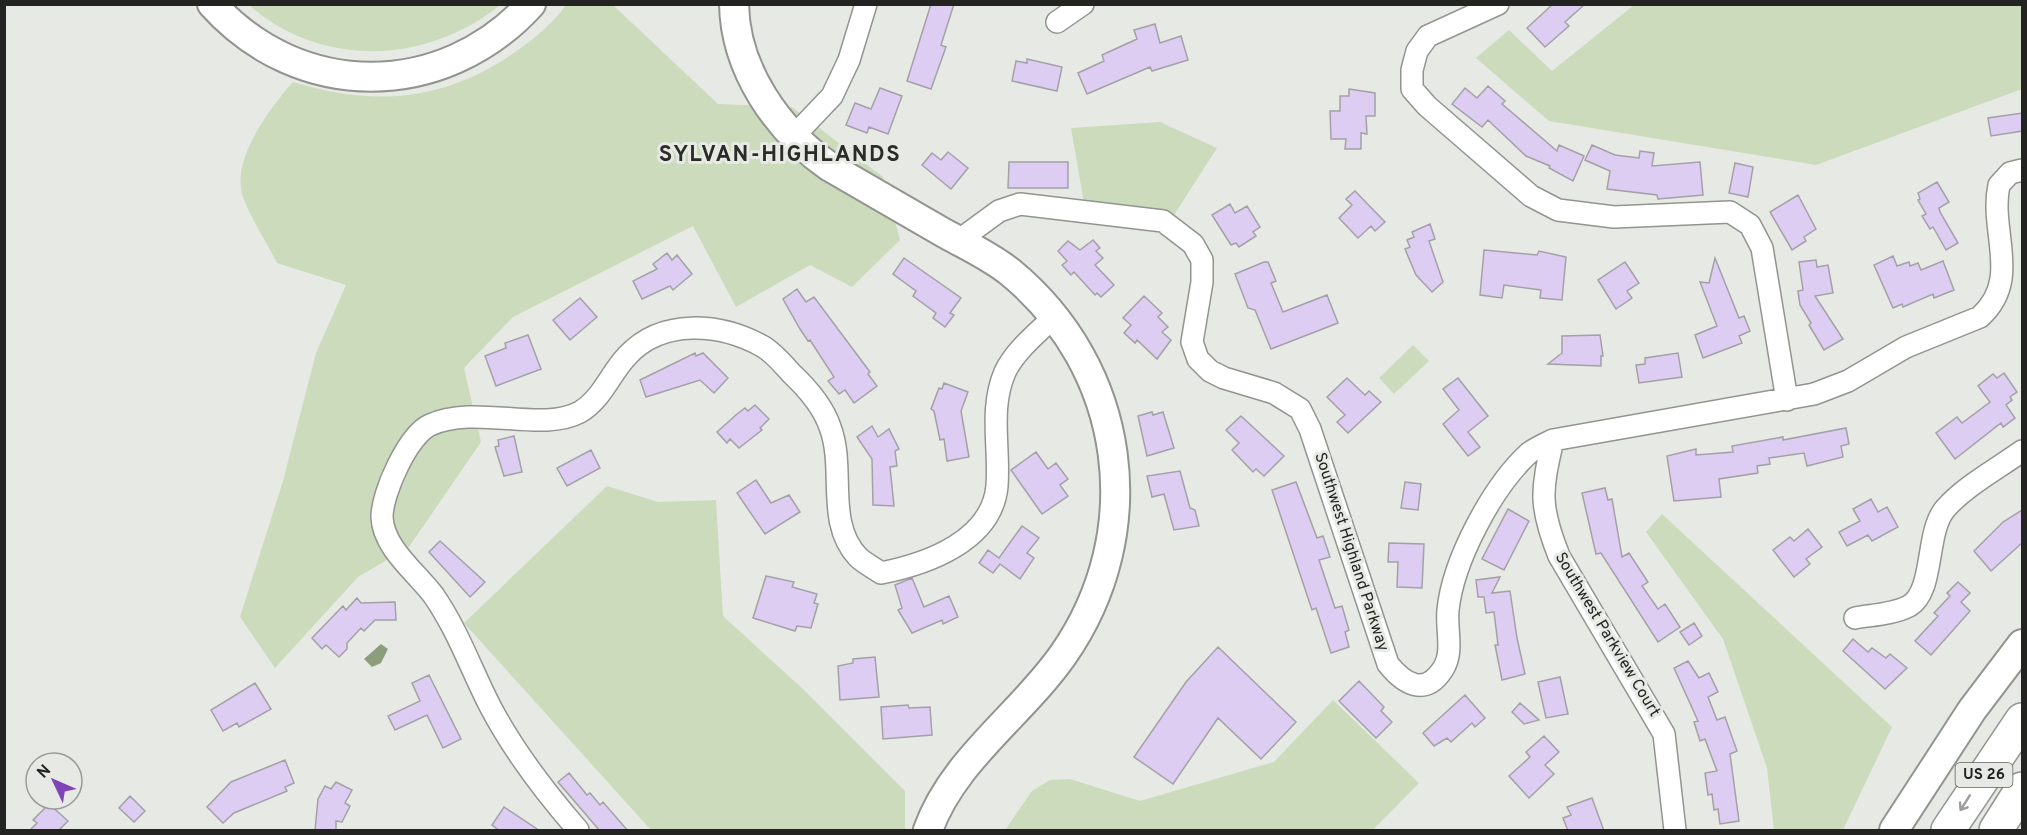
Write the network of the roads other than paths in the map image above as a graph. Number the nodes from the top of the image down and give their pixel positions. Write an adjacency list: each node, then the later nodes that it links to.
1 (212, 4): 2 (main road)
2 (531, 4)
3 (734, 4): 8 (main road)
4 (866, 4): 8 (street)
5 (1083, 4): 7 (street)
6 (1498, 4): 12 (street)
7 (1057, 22)
8 (794, 137): 10 (main road)
9 (2022, 170): 12 (street, Southwest Highland Parkway)
10 (958, 241): 11 (main road); 13 (street, Southwest Highland Parkway)
11 (1054, 317): 19 (street); 20 (main road)
12 (1787, 400): 13 (street, Southwest Highland Parkway)
13 (1553, 440): 21 (street, Southwest Parkview Court)
14 (2022, 451): 15 (street)
15 (1855, 618)
16 (2022, 644): 22 (main road)
17 (2022, 720): 23 (highway, US 26, one-way to 23)
18 (2022, 789): 24 (highway, US 26)
19 (578, 831)
20 (928, 831)
21 (1675, 831)
22 (1894, 831)
23 (1948, 831)
24 (1996, 831)

